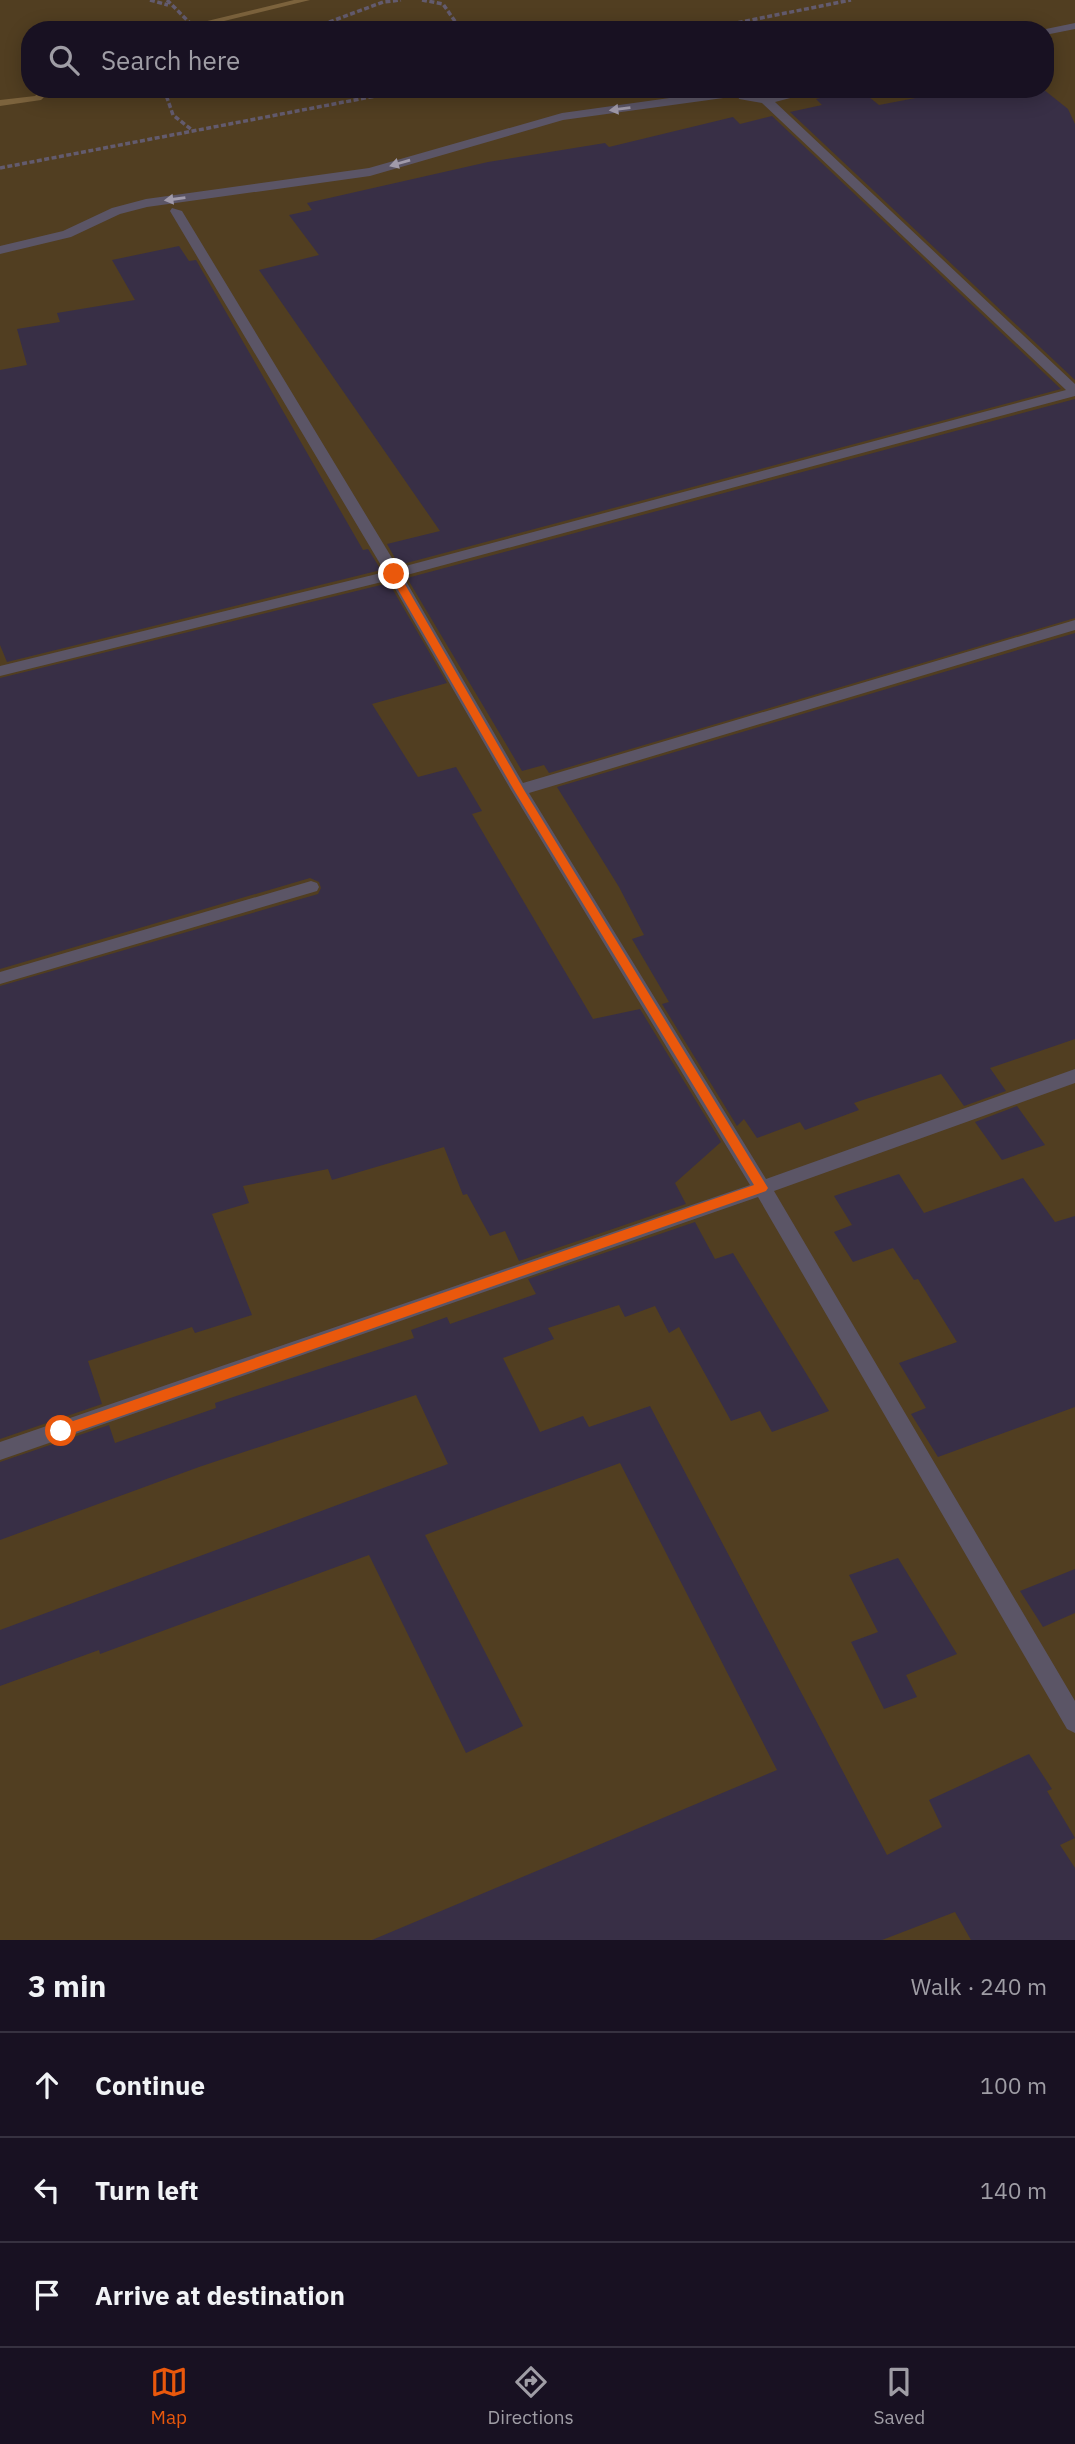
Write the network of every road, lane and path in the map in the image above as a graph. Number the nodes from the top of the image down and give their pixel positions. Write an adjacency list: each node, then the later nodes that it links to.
1 (150, 0): 5 (path)
2 (401, 0): 7 (path)
3 (422, 0): 8 (path)
4 (851, 0): 9 (path)
5 (167, 2): 6 (path)
6 (188, 21)
7 (332, 21)
8 (455, 21)
9 (746, 21)
10 (1075, 26): 11 (street)
11 (1054, 30)
12 (1075, 35): 13 (street)
13 (1054, 39)
14 (167, 98): 18 (path)
15 (364, 98): 18 (path)
16 (706, 98): 21 (street, one-way to 21)
17 (767, 98): 22 (street)
18 (192, 130): 19 (path)
19 (0, 168)
20 (176, 211): 23 (street)
21 (0, 250)
22 (1075, 391): 23 (street)
23 (394, 574): 25 (street); 26 (street)
24 (1075, 625): 26 (street)
25 (0, 671)
26 (519, 790): 30 (street)
27 (311, 887): 28 (street)
28 (0, 978)
29 (1075, 1076): 30 (street)
30 (762, 1188): 31 (street); 32 (street)
31 (0, 1451)
32 (1069, 1696): 33 (street)
33 (1075, 1722)

